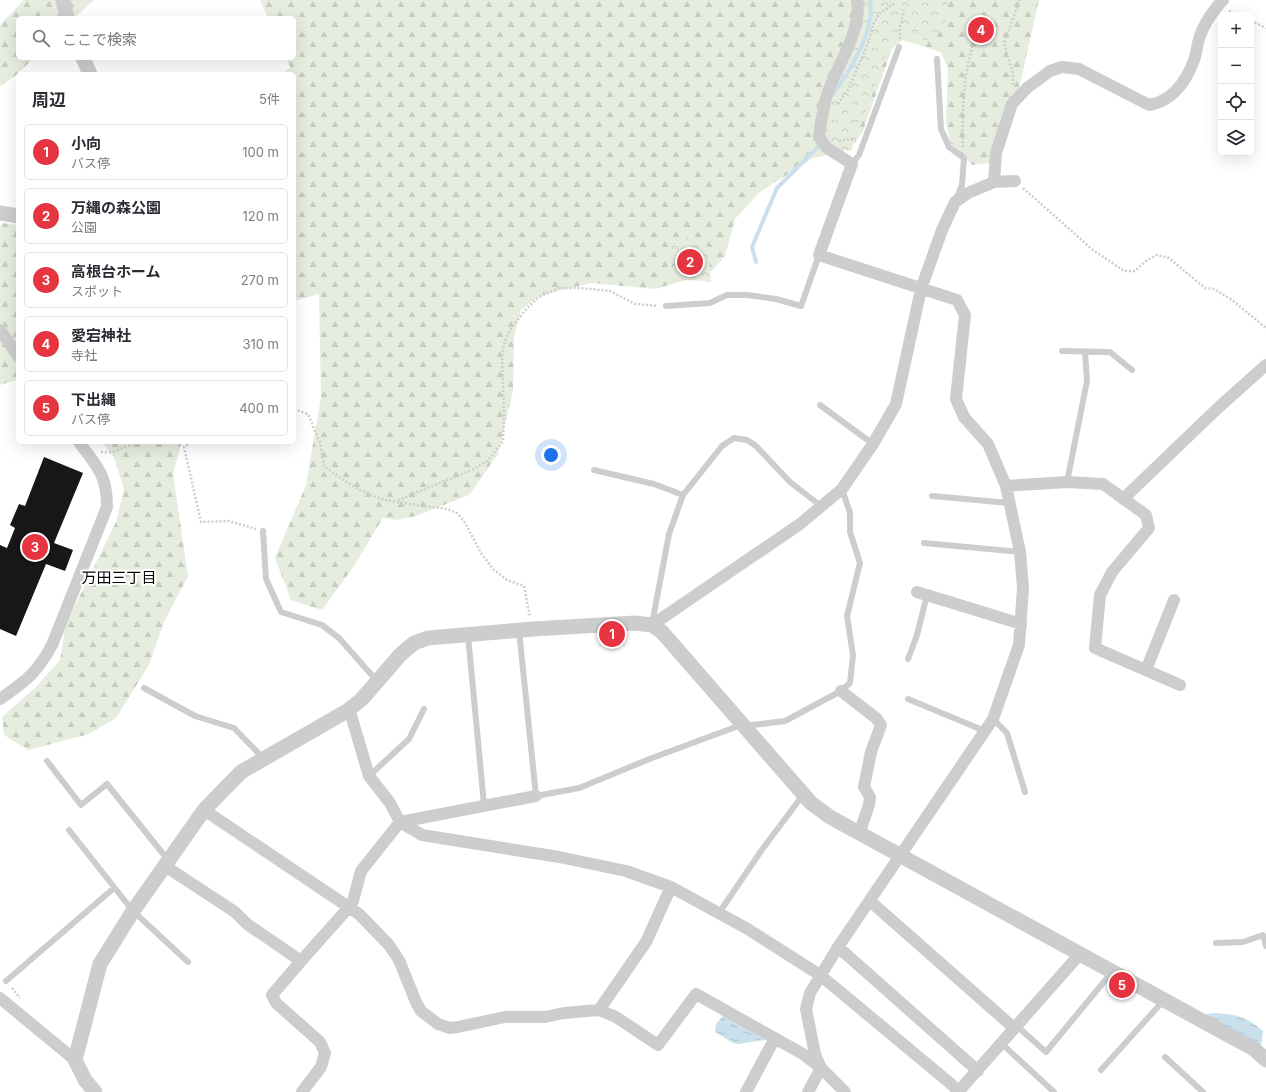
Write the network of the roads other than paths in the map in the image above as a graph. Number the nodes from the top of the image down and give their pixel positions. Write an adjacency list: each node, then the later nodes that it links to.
1 (63, 0): 4 (street)
2 (857, 0): 9 (street)
3 (1223, 0): 11 (street)
4 (67, 16)
5 (899, 47): 9 (lane)
6 (937, 59): 12 (lane)
7 (84, 60): 8 (street)
8 (89, 72)
9 (852, 164): 15 (street)
10 (1014, 181): 11 (street)
11 (994, 182): 12 (street)
12 (956, 202): 16 (street)
13 (0, 213): 14 (street)
14 (16, 216)
15 (819, 255): 16 (street); 17 (lane)
16 (921, 289): 26 (street); 29 (street)
17 (666, 306)
18 (0, 330): 21 (street)
19 (1062, 352): 20 (lane)
20 (1085, 352): 23 (lane); 28 (lane)
21 (16, 353)
22 (1266, 365): 33 (street)
23 (1132, 370)
24 (820, 405): 26 (lane)
25 (80, 444): 51 (street)
26 (873, 444): 30 (street)
27 (594, 470): 31 (lane)
28 (1067, 482): 29 (street); 33 (street)
29 (1006, 486): 34 (street)
30 (842, 489): 35 (street); 50 (lane)
31 (683, 495): 35 (lane); 42 (lane)
32 (932, 496): 34 (lane)
33 (1123, 499): 46 (street)
34 (1009, 503): 38 (street)
35 (821, 506): 42 (street)
36 (263, 531): 47 (lane)
37 (924, 543): 38 (lane)
38 (1020, 552): 41 (street)
39 (922, 593): 41 (street); 45 (lane)
40 (1174, 600): 46 (street)
41 (1022, 624): 55 (street)
42 (652, 625): 43 (street); 56 (street)
43 (526, 630): 44 (street); 63 (lane)
44 (468, 634): 47 (street); 64 (lane)
45 (908, 658)
46 (1146, 670): 48 (street)
47 (377, 682): 54 (street)
48 (1180, 685)
49 (144, 688): 58 (lane)
50 (841, 691): 56 (lane); 68 (street)
51 (0, 699)
52 (908, 699): 57 (lane)
53 (424, 709): 60 (lane)
54 (347, 711): 58 (street); 60 (street)
55 (993, 719): 57 (street); 61 (lane)
56 (743, 725): 62 (street); 63 (lane)
57 (985, 731): 69 (street)
58 (263, 758): 65 (street)
59 (47, 761): 70 (lane)
60 (369, 776): 66 (street)
61 (1025, 792)
62 (803, 795): 68 (street); 76 (lane)
63 (536, 796): 64 (street)
64 (484, 805): 66 (street)
65 (204, 810): 70 (street); 74 (street)
66 (400, 822): 71 (street); 74 (street)
67 (69, 830): 72 (lane)
68 (859, 834): 69 (street)
69 (901, 857): 73 (street); 80 (street)
70 (167, 864): 75 (street); 81 (street)
71 (671, 886): 76 (street); 88 (street)
72 (114, 888): 75 (lane); 85 (lane)
73 (870, 901): 79 (street); 89 (street)
74 (350, 906): 81 (street); 88 (street)
75 (133, 911): 82 (lane); 93 (street)
76 (719, 913): 84 (street)
77 (1216, 943): 78 (lane)
78 (1266, 946)
79 (838, 947): 84 (street); 97 (street)
80 (1080, 954): 83 (street); 89 (street)
81 (301, 961): 99 (street)
82 (188, 962)
83 (1112, 972): 87 (street); 89 (lane)
84 (820, 975): 95 (street); 103 (street)
85 (6, 982)
86 (0, 998): 93 (street)
87 (1164, 1000): 94 (street); 96 (lane)
88 (599, 1010): 90 (street)
89 (1015, 1027): 91 (street)
90 (776, 1038): 95 (street); 100 (street)
91 (1001, 1043): 97 (street); 104 (lane)
92 (1165, 1057): 105 (lane)
93 (75, 1060): 98 (street)
94 (1266, 1060)
95 (821, 1068): 101 (street); 102 (street)
96 (1101, 1070)
97 (978, 1071): 103 (street)
98 (95, 1092)
99 (302, 1092)
100 (746, 1092)
101 (808, 1092)
102 (845, 1092)
103 (958, 1092)
104 (1054, 1092)
105 (1203, 1092)

